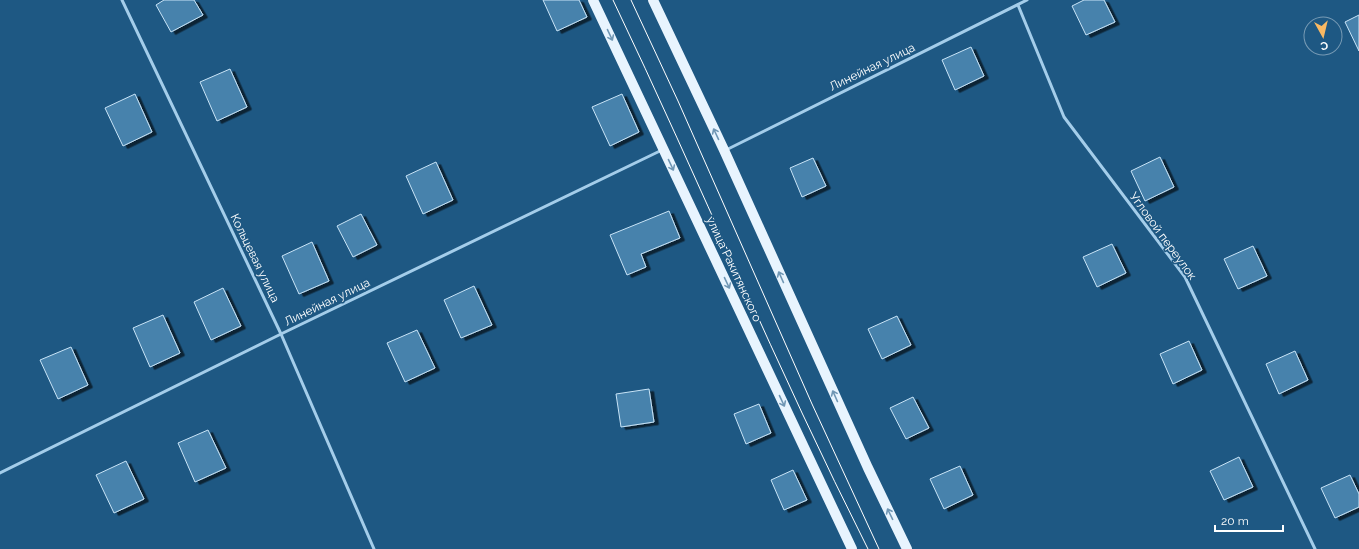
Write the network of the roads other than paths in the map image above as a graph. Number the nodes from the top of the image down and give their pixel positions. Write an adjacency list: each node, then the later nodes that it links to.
1 (122, 0): 8 (lane, Кольцевая улица)
2 (593, 0): 6 (main road, улица Ракитянского, one-way to 6)
3 (653, 0): 7 (main road, one-way to 3)
4 (1027, 0): 5 (lane, Линейная улица)
5 (1018, 5): 7 (lane, Линейная улица); 13 (lane, Угловой переулок)
6 (664, 150): 8 (lane, Линейная улица); 11 (main road, улица Ракитянского, one-way to 11)
7 (724, 150): 12 (main road, one-way to 7)
8 (281, 334): 9 (lane, Линейная улица); 10 (lane, Кольцевая улица)
9 (0, 473)
10 (374, 549)
11 (852, 549)
12 (906, 549)
13 (1315, 549)

